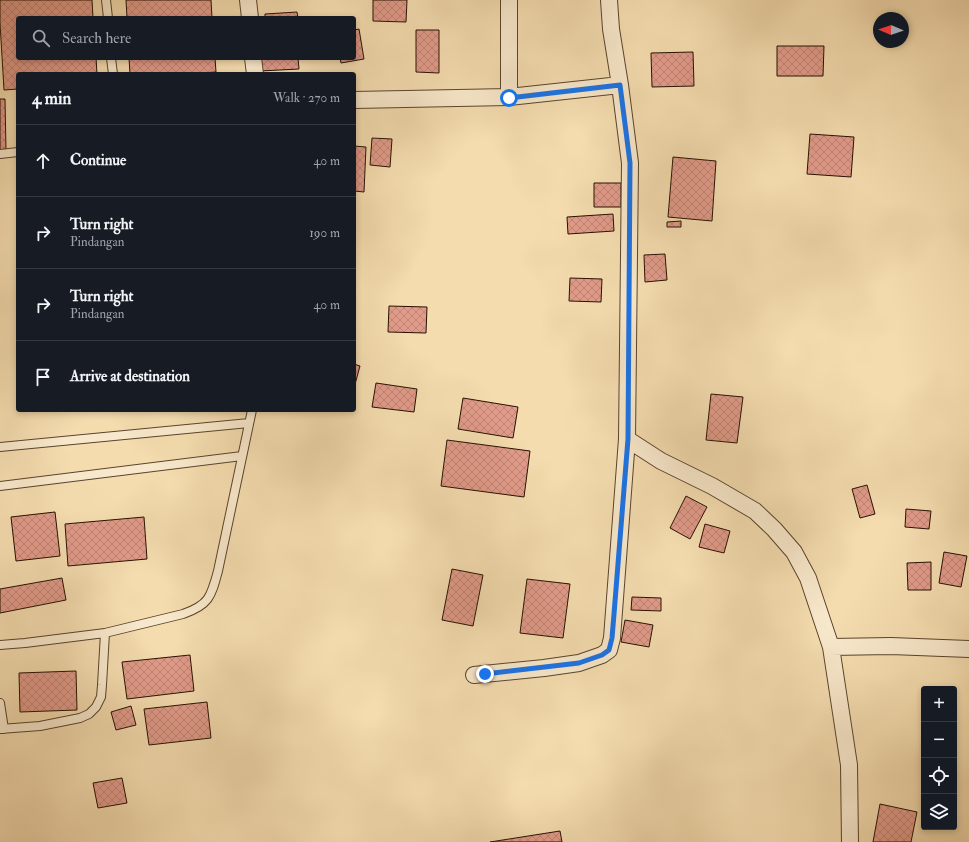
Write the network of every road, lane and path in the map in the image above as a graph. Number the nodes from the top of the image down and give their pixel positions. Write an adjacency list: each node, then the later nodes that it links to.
1 (106, 0): 5 (lane)
2 (248, 0): 6 (street)
3 (508, 0): 12 (street)
4 (609, 0): 11 (street)
5 (108, 16)
6 (250, 16)
7 (111, 60): 9 (lane)
8 (254, 60): 10 (street)
9 (112, 72)
10 (255, 72)
11 (620, 85): 12 (street); 18 (street)
12 (509, 98): 13 (street)
13 (356, 100)
14 (16, 152): 15 (lane)
15 (0, 154)
16 (252, 412): 17 (lane)
17 (249, 423): 19 (lane); 20 (lane)
18 (628, 439): 24 (street); 26 (street)
19 (0, 447)
20 (242, 456): 21 (lane); 22 (lane)
21 (0, 486)
22 (105, 633): 23 (lane); 28 (lane)
23 (0, 645)
24 (831, 647): 25 (street); 29 (street)
25 (969, 649)
26 (474, 675)
27 (0, 703): 28 (lane)
28 (2, 729)
29 (850, 842)

